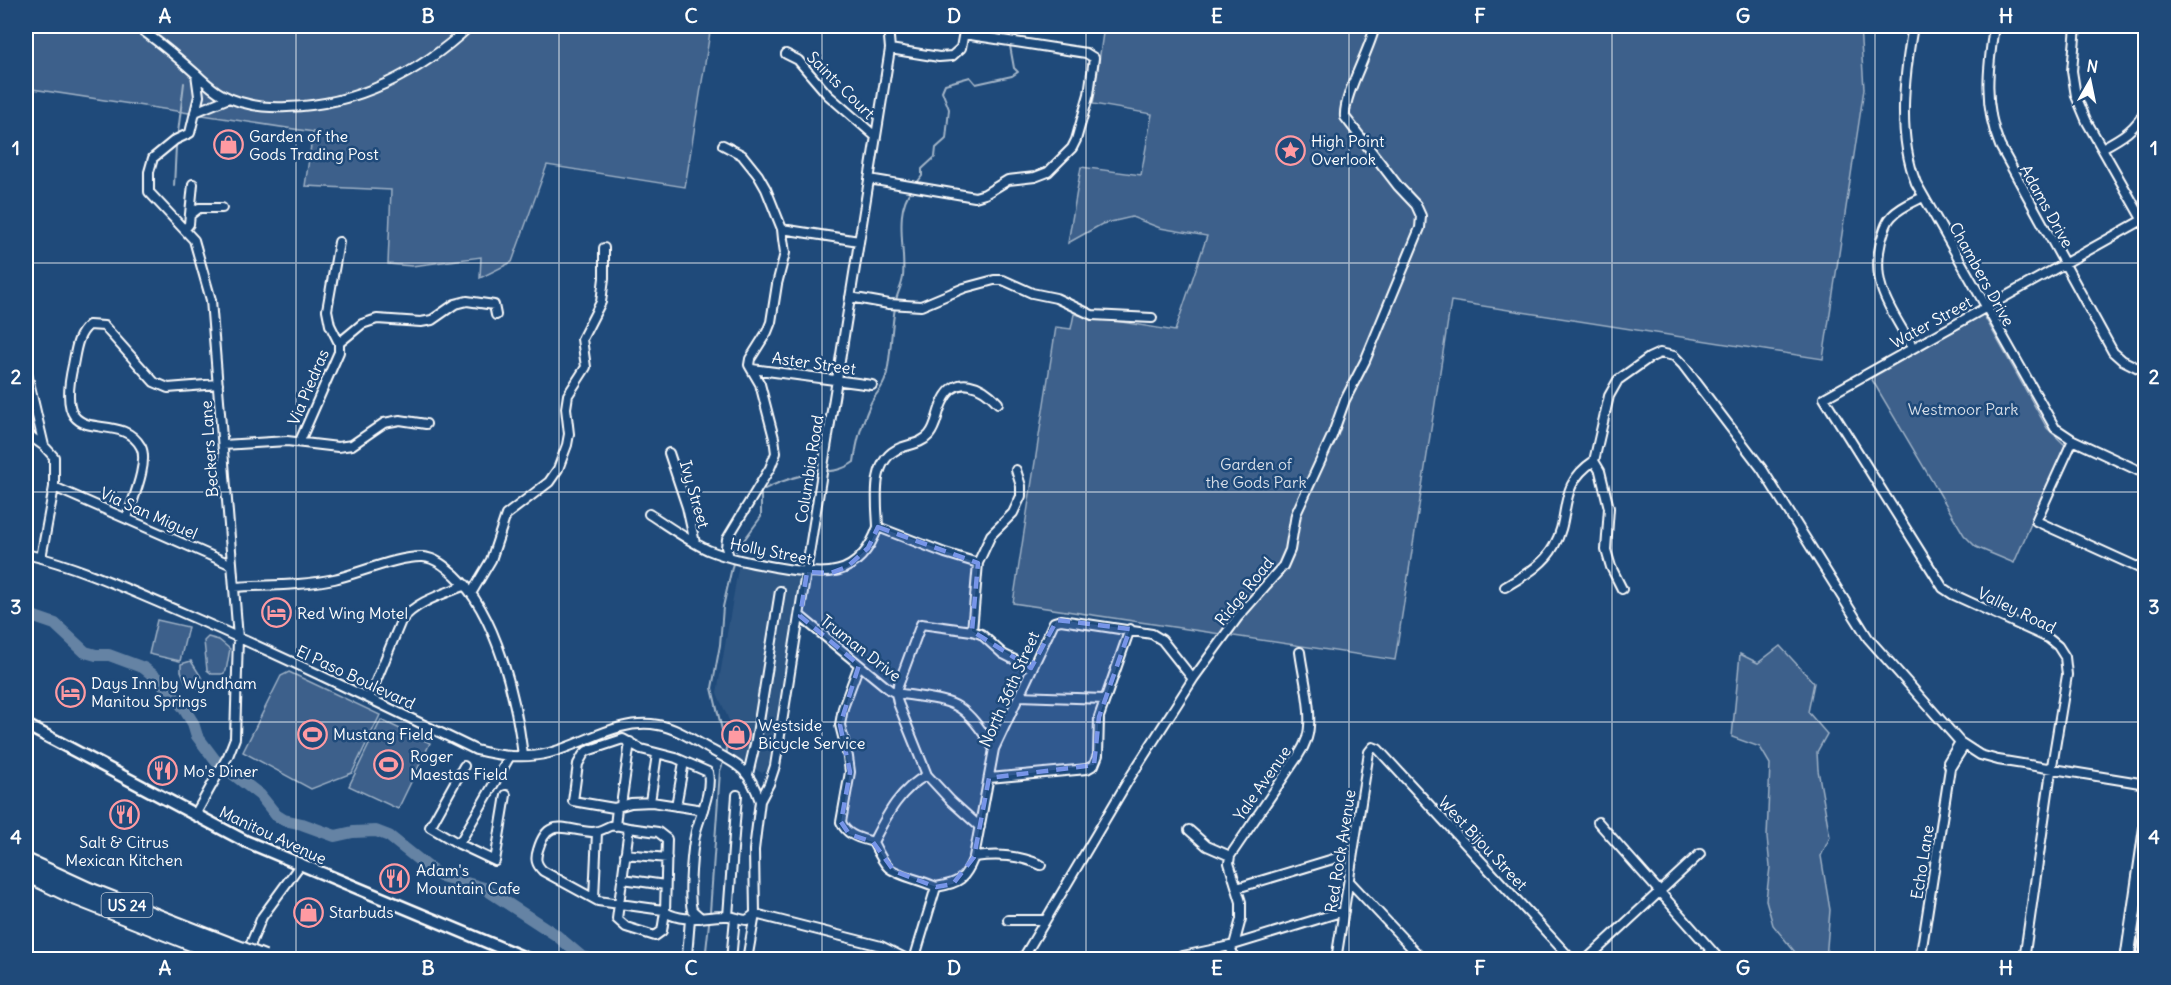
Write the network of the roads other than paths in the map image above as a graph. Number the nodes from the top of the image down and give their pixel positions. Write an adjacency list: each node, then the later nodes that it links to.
1 (136, 26): 11 (street)
2 (470, 26): 12 (street)
3 (888, 26): 9 (street, Columbia Road)
4 (1375, 26): 79 (street, Ridge Road)
5 (1913, 26): 20 (street, Chambers Drive)
6 (1994, 26): 29 (street, Adams Drive)
7 (2076, 26): 17 (street)
8 (964, 30): 9 (street); 18 (street)
9 (890, 49): 15 (street, Columbia Road)
10 (786, 54): 15 (street, Saints Court)
11 (196, 74): 12 (street); 14 (street, Beckers Lane)
12 (229, 98): 14 (street)
13 (2145, 108): 17 (street)
14 (195, 112): 25 (street, Beckers Lane)
15 (875, 136): 18 (street, Columbia Road)
16 (723, 145): 24 (street)
17 (2102, 148): 23 (street)
18 (869, 179): 26 (street, Columbia Road)
19 (193, 184): 22 (street)
20 (1923, 196): 31 (street, Chambers Drive); 35 (street)
21 (222, 208): 22 (street)
22 (190, 215): 25 (street)
23 (2144, 221): 29 (street, Water Street)
24 (782, 228): 26 (street); 37 (street)
25 (185, 229): 40 (street, Beckers Lane)
26 (859, 241): 30 (street, Columbia Road)
27 (339, 242): 34 (street)
28 (604, 248): 71 (street)
29 (2063, 263): 31 (street, Water Street); 38 (street, Adams Drive)
30 (850, 297): 33 (street); 39 (street, Columbia Road)
31 (1985, 307): 35 (street, Water Street); 46 (street, Chambers Drive)
32 (496, 315): 34 (street, Via Piedras)
33 (1152, 318)
34 (339, 343): 47 (street, Via Piedras)
35 (1913, 348): 42 (street, Water Street)
36 (26, 369): 49 (street)
37 (752, 369): 39 (street, Aster Street); 60 (street)
38 (2145, 372)
39 (837, 381): 41 (street, Aster Street); 65 (street, Columbia Road)
40 (218, 384): 48 (street, Beckers Lane); 56 (street)
41 (872, 385)
42 (1824, 398): 94 (street, Valley Road)
43 (998, 403): 57 (street)
44 (426, 424): 47 (street)
45 (26, 433): 49 (street)
46 (2073, 440): 53 (street, Chambers Drive); 64 (street)
47 (300, 441): 48 (street)
48 (223, 445): 63 (street, Beckers Lane)
49 (44, 446): 54 (street)
50 (669, 453): 58 (street, Ivy Street)
51 (1594, 461): 68 (street); 69 (street); 86 (street)
52 (1016, 470): 62 (street)
53 (2145, 474)
54 (54, 487): 56 (street, Via San Miguel); 61 (street)
55 (649, 514): 58 (street, Holly Street)
56 (127, 518): 63 (street, Via San Miguel)
57 (878, 527): 62 (street); 65 (street, Holly Street)
58 (694, 543): 60 (street, Holly Street)
59 (26, 554): 61 (street, El Paso Boulevard)
60 (729, 557): 65 (street, Holly Street)
61 (41, 558): 75 (street, El Paso Boulevard)
62 (978, 563): 74 (street)
63 (232, 565): 67 (street, Beckers Lane)
64 (2145, 571)
65 (807, 572): 72 (street, Columbia Road)
66 (465, 585): 67 (street); 71 (street); 82 (street)
67 (234, 587): 75 (street, Beckers Lane)
68 (1505, 587)
69 (1622, 589)
70 (780, 591): 97 (street)
71 (472, 592): 90 (street)
72 (800, 616): 77 (street, Truman Drive); 96 (street, Columbia Road)
73 (1130, 629): 78 (street, North 36th Street); 79 (street); 83 (street)
74 (972, 631): 78 (street); 80 (street)
75 (238, 638): 82 (street, El Paso Boulevard); 107 (street, Beckers Lane)
76 (1300, 652): 120 (street, Yale Avenue)
77 (859, 665): 80 (street, Truman Drive); 115 (street)
78 (1031, 668): 81 (street, North 36th Street)
79 (1193, 679): 144 (street, Ridge Road)
80 (896, 693): 88 (street, Truman Drive); 95 (street)
81 (1019, 696): 83 (street); 88 (street, North 36th Street)
82 (369, 698): 91 (street, El Paso Boulevard)
83 (1104, 699): 98 (street)
84 (26, 725): 107 (main road, Manitou Avenue)
85 (630, 742): 89 (street); 105 (street); 105 (street)
86 (1962, 744): 94 (street); 164 (street, Echo Lane)
87 (1372, 747): 117 (street, Red Rock Avenue); 161 (street, West Bijou Street)
88 (994, 749): 98 (street, North 36th Street)
89 (657, 754): 92 (street); 103 (street)
90 (523, 755): 91 (street, El Paso Boulevard); 97 (street, El Paso Boulevard)
91 (510, 756): 116 (street)
92 (684, 762): 104 (street); 106 (street)
93 (464, 766): 116 (street)
94 (2052, 768): 99 (street); 165 (street, Valley Road)
95 (927, 775): 110 (street); 115 (street)
96 (771, 776): 97 (street); 102 (street, Columbia Road)
97 (755, 777): 102 (street)
98 (989, 778): 110 (street, North 36th Street)
99 (2145, 784)
100 (506, 795): 116 (street)
101 (736, 795): 142 (street)
102 (760, 801): 138 (street, Columbia Road)
103 (650, 802): 104 (street); 105 (street)
104 (676, 806): 106 (street)
105 (619, 807): 109 (street)
106 (703, 810): 139 (street)
107 (195, 815): 124 (main road, Manitou Avenue)
108 (1598, 822): 133 (street)
109 (615, 826): 111 (street); 114 (street)
110 (980, 827): 121 (street, North 36th Street)
111 (629, 828): 118 (street); 122 (street)
112 (2145, 828): 166 (main road)
113 (1189, 830): 120 (street)
114 (597, 832): 134 (street); 134 (street)
115 (873, 842): 131 (street)
116 (459, 844)
117 (1353, 853): 128 (street, Red Rock Avenue); 132 (street)
118 (625, 854): 122 (street); 127 (street)
119 (1700, 854): 133 (street)
120 (1230, 855): 132 (street)
121 (974, 857): 125 (street); 131 (street, North 36th Street)
122 (667, 858): 130 (street)
123 (26, 861): 147 (highway, US 24)
124 (300, 865): 150 (street); 151 (main road, Manitou Avenue)
125 (1041, 865)
126 (26, 874): 140 (highway, US 24)
127 (623, 879): 130 (street); 135 (street)
128 (1349, 881): 137 (street, Red Rock Avenue); 160 (street)
129 (26, 882): 140 (highway)
130 (665, 885): 136 (street)
131 (936, 887): 155 (street)
132 (1237, 888): 146 (street)
133 (1659, 892): 162 (street); 163 (street)
134 (594, 898): 135 (street)
135 (619, 903): 136 (street); 136 (street)
136 (664, 911): 141 (street)
137 (1344, 911): 146 (street); 159 (street, Red Rock Avenue)
138 (755, 914): 142 (street); 153 (street, Columbia Road); 154 (street)
139 (701, 918): 141 (street); 142 (street)
140 (128, 919): 147 (highway, US 24)
141 (690, 919): 148 (street)
142 (738, 919): 152 (street)
143 (1008, 920): 144 (street)
144 (1045, 921): 156 (street, Ridge Road)
145 (2145, 943): 167 (main road)
146 (1232, 945): 157 (street); 158 (street)
147 (230, 953): 149 (highway, US 24, bridge)
148 (687, 956)
149 (265, 959)
150 (244, 960)
151 (530, 960)
152 (731, 960)
153 (747, 960)
154 (909, 960)
155 (914, 960)
156 (1022, 960)
157 (1164, 960)
158 (1235, 960)
159 (1336, 960)
160 (1422, 960)
161 (1572, 960)
162 (1586, 960)
163 (1720, 960)
164 (1920, 960)
165 (2024, 960)
166 (2127, 960)
167 (2143, 960)

